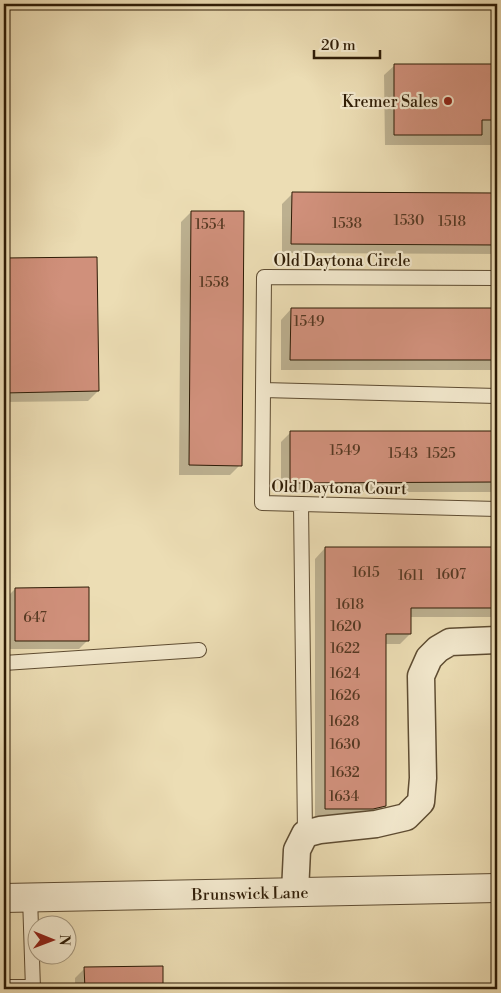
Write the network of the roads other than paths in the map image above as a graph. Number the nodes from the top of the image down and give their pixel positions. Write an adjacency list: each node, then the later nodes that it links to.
1 (497, 278): 2 (lane, Old Daytona Circle)
2 (263, 390): 3 (lane); 4 (lane, Old Daytona Court)
3 (497, 396)
4 (301, 504): 5 (lane, Old Daytona Court); 9 (lane)
5 (497, 509)
6 (497, 640): 9 (street)
7 (199, 650): 8 (lane)
8 (4, 663)
9 (305, 834): 11 (street)
10 (497, 888): 11 (street, Brunswick Lane)
11 (295, 892): 12 (street, Brunswick Lane)
12 (17, 898): 14 (lane)
13 (4, 987): 14 (lane)
14 (33, 988)

